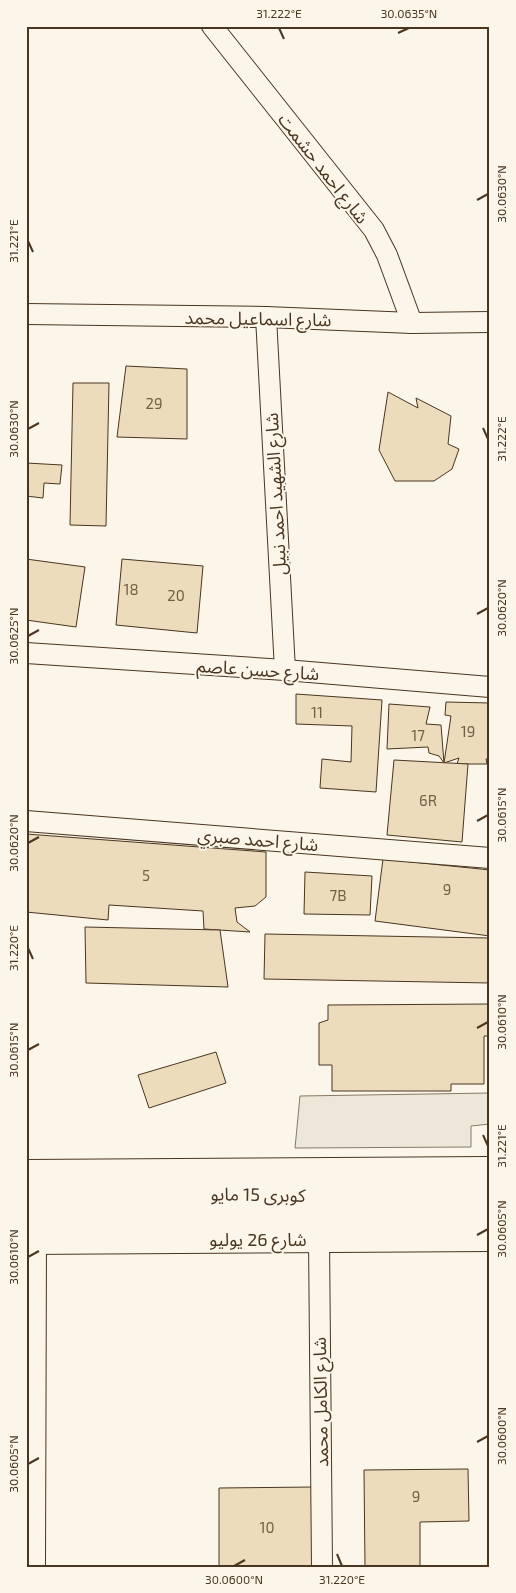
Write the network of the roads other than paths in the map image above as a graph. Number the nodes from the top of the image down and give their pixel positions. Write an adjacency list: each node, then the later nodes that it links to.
1 (212, 26): 5 (street, شارع احمد حشمت)
2 (26, 314): 3 (street, شارع اسماعيل محمد)
3 (266, 317): 5 (street, شارع اسماعيل محمد); 7 (street, شارع الشهيد احمد نبيل)
4 (490, 322): 5 (street, شارع اسماعيل محمد)
5 (412, 323)
6 (26, 653): 7 (street, شارع حسن عاصم)
7 (285, 670): 8 (street, شارع حسن عاصم)
8 (490, 687)
9 (26, 820): 10 (street, شارع احمد صبري)
10 (490, 858)
11 (490, 1171): 12 (main road)
12 (26, 1174)
13 (26, 1190): 14 (main road, كوبرى 15 مايو)
14 (490, 1190)
15 (490, 1214): 16 (main road, كوبرى 15 مايو)
16 (26, 1215)
17 (490, 1236): 18 (main road, شارع 26 يوليو)
18 (319, 1238): 19 (main road, شارع 26 يوليو); 21 (street, شارع الكامل محمد)
19 (31, 1240): 20 (street)
20 (35, 1567)
21 (322, 1567)

